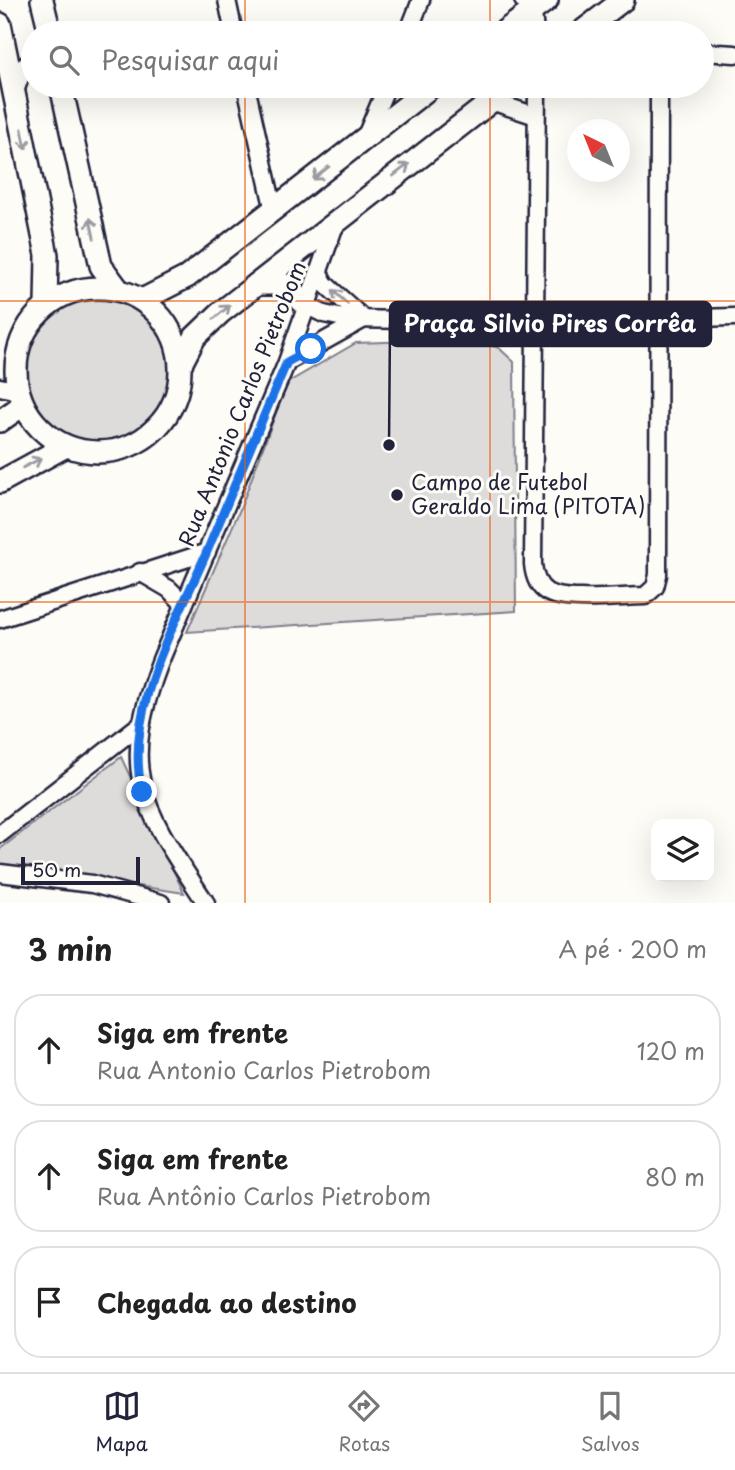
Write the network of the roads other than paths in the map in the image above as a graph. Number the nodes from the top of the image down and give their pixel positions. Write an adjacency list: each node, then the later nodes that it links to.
1 (42, 0): 6 (street)
2 (226, 0): 7 (street)
3 (623, 0): 10 (street)
4 (422, 2): 8 (street)
5 (534, 11): 9 (street)
6 (47, 21)
7 (231, 21)
8 (413, 21)
9 (519, 21)
10 (596, 21)
11 (0, 24): 15 (street)
12 (714, 53): 13 (street)
13 (735, 54)
14 (21, 72): 15 (street)
15 (14, 87): 32 (street, one-way to 32)
16 (64, 98): 30 (street, one-way to 16)
17 (249, 98): 26 (street)
18 (382, 98): 25 (street)
19 (417, 98): 25 (street)
20 (495, 98): 23 (street)
21 (537, 98): 24 (street)
22 (659, 98): 36 (street)
23 (491, 101): 24 (street); 27 (street, one-way to 23)
24 (536, 117): 37 (street)
25 (365, 138): 26 (street, one-way to 26)
26 (274, 211): 31 (street)
27 (337, 220): 28 (street, Rua Antonio Carlos Pietrobom); 29 (street)
28 (319, 273): 33 (street, Rua Antonio Carlos Pietrobom); 35 (street, one-way to 28)
29 (257, 284): 33 (street); 39 (street, one-way to 29)
30 (118, 289): 31 (street); 32 (street)
31 (142, 300): 39 (street)
32 (46, 306): 40 (street)
33 (307, 306): 35 (street); 38 (street, Rua Antonio Carlos Pietrobom)
34 (735, 317): 36 (street)
35 (363, 319): 37 (street); 38 (street)
36 (661, 319): 37 (street); 37 (street)
37 (533, 322)
38 (287, 362): 44 (street, Rua Antonio Carlos Pietrobom)
39 (181, 365): 42 (street)
40 (14, 394): 41 (street); 42 (street)
41 (0, 421)
42 (66, 446): 43 (street, one-way to 42)
43 (0, 482)
44 (207, 552): 45 (street); 46 (street, Rua Antonio Carlos Pietrobom)
45 (140, 572): 46 (street); 47 (street)
46 (184, 604): 48 (street, Rua Antonio Carlos Pietrobom)
47 (0, 619)
48 (142, 723): 49 (street); 52 (street, Rua Antonio Carlos Pietrobom)
49 (0, 834)
50 (0, 873): 51 (street)
51 (161, 903)
52 (206, 903)

